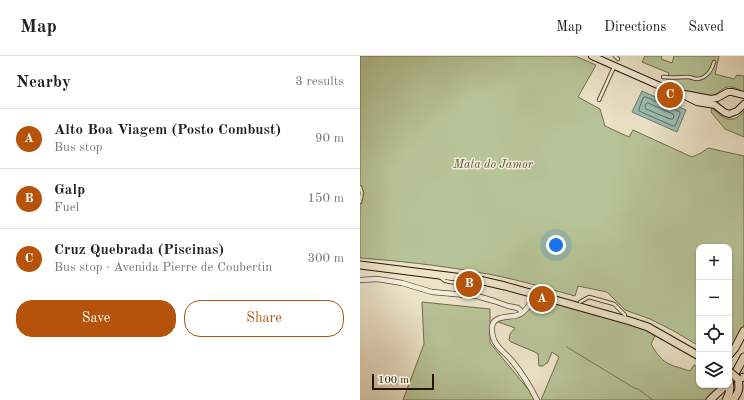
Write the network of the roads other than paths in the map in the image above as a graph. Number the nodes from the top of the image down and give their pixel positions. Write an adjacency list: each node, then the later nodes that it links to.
1 (592, 56): 5 (street)
2 (615, 56): 3 (lane)
3 (618, 59)
4 (714, 62): 6 (lane)
5 (615, 66): 7 (street); 11 (lane)
6 (663, 77)
7 (679, 92): 9 (street); 13 (street)
8 (735, 93): 9 (street); 10 (street); 14 (street)
9 (723, 95): 13 (street)
10 (744, 95)
11 (599, 100)
12 (744, 104): 14 (street)
13 (722, 110): 14 (street)
14 (739, 110)
15 (360, 187): 16 (lane)
16 (360, 202)
17 (360, 261): 23 (main road)
18 (360, 265): 20 (main road)
19 (360, 280): 21 (street)
20 (534, 294): 21 (street); 25 (main road)
21 (522, 312): 32 (street)
22 (744, 331): 24 (main road)
23 (696, 350)
24 (732, 352)
25 (696, 354)
26 (744, 357): 27 (main road)
27 (732, 379)
28 (740, 379): 35 (main road)
29 (724, 388): 33 (main road)
30 (729, 388): 34 (main road)
31 (744, 391): 35 (main road)
32 (537, 400)
33 (710, 400)
34 (726, 400)
35 (734, 400)

